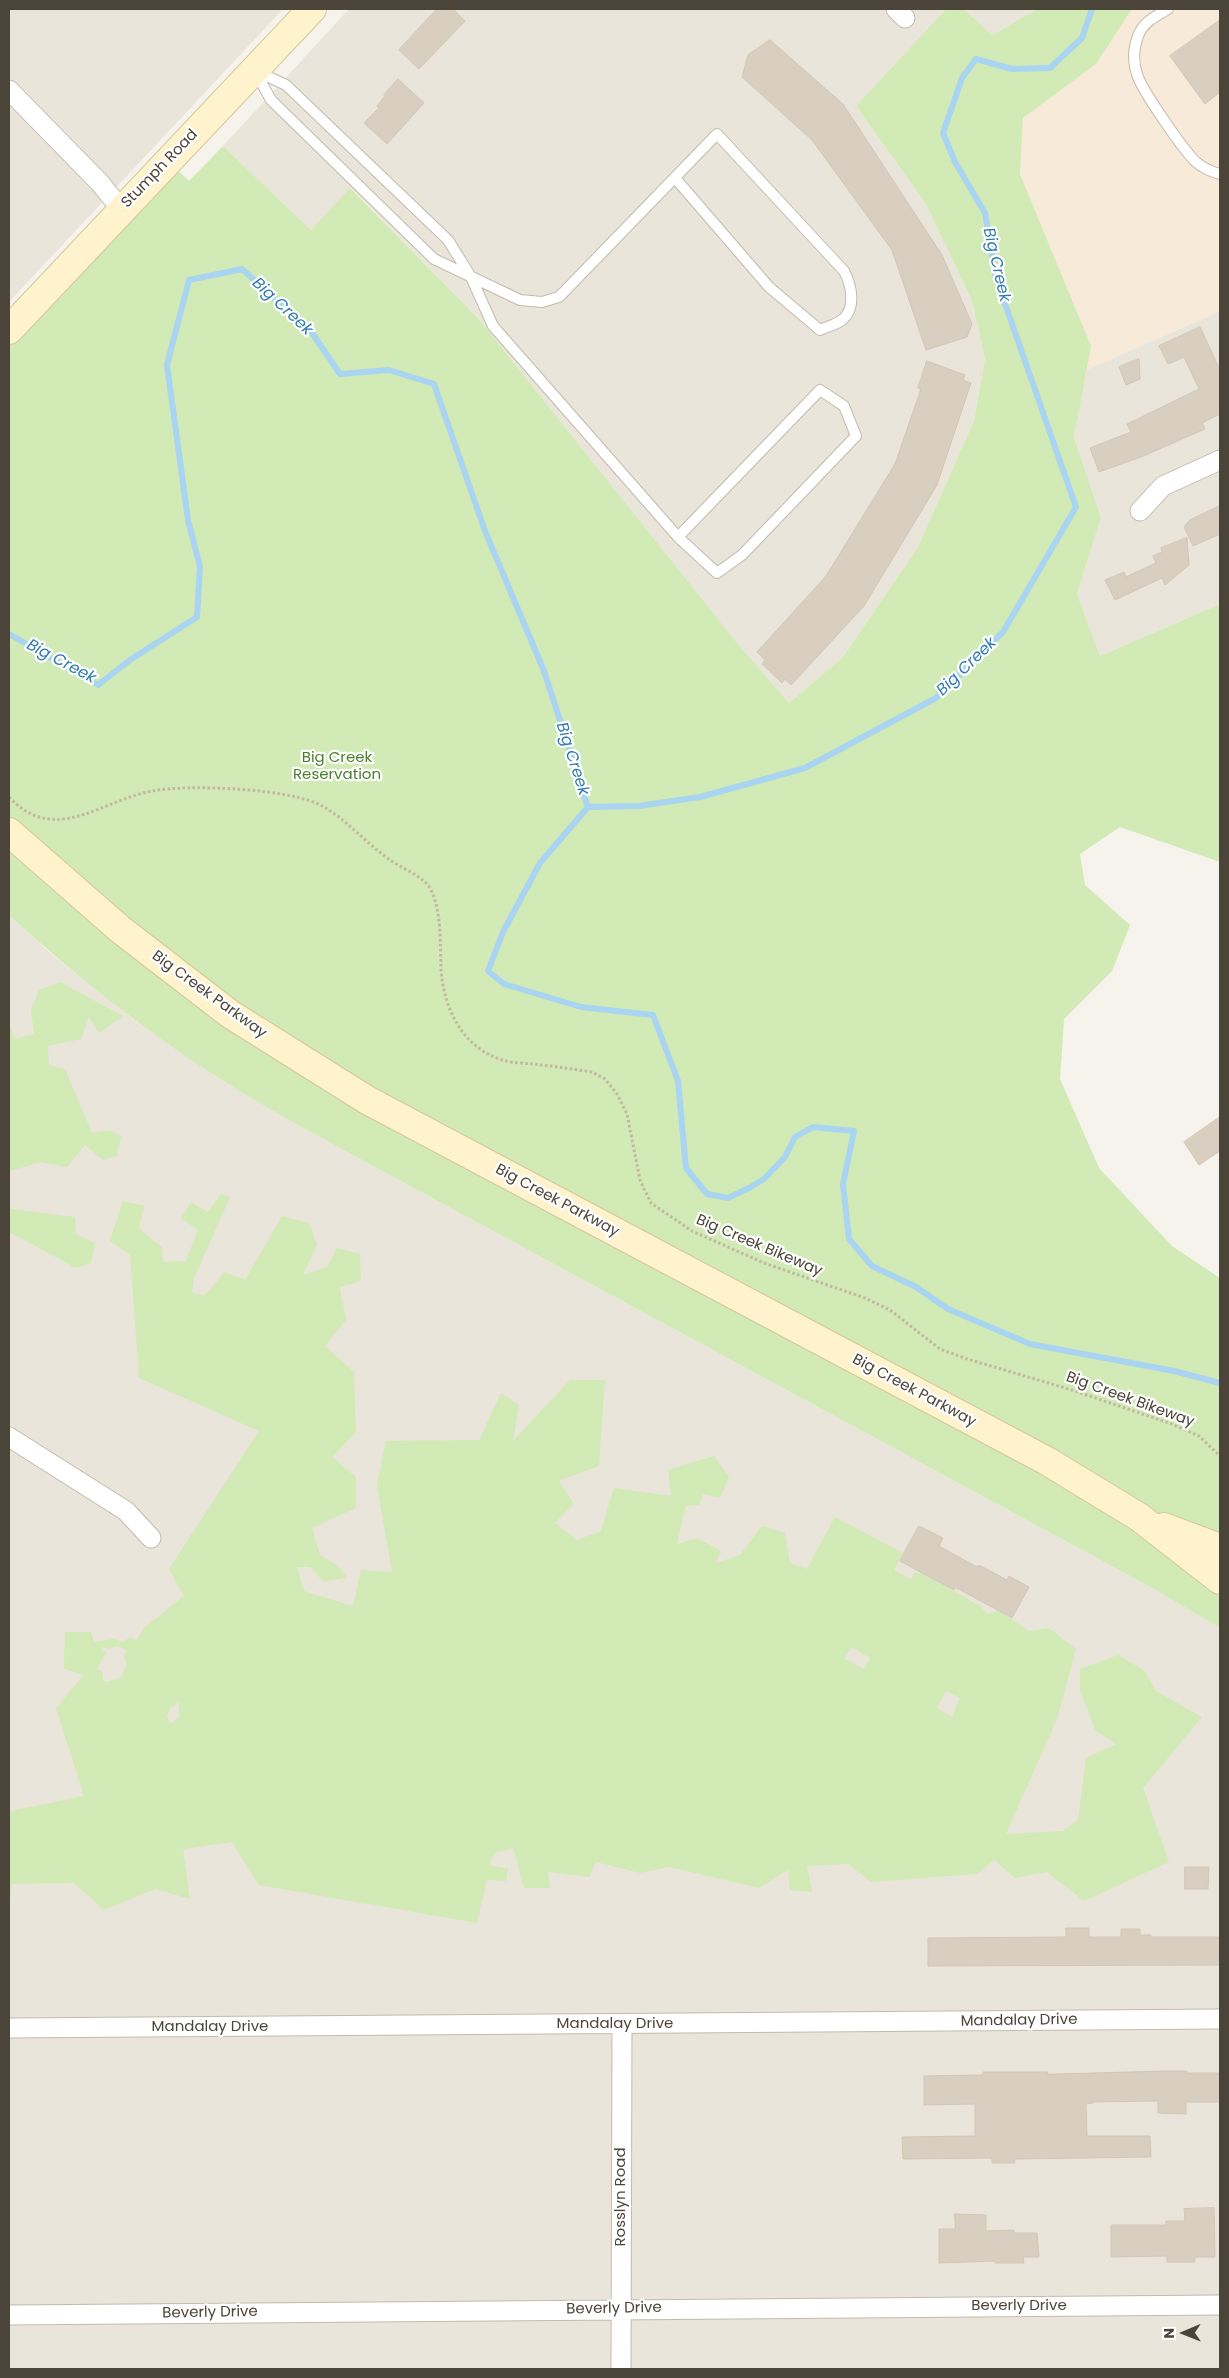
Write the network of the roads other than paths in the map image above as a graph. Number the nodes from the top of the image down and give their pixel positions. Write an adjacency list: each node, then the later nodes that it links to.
1 (312, 9): 3 (street, Stumph Road)
2 (1168, 9): 5 (lane)
3 (255, 70): 7 (street, Stumph Road); 8 (lane); 8 (lane)
4 (9, 90): 7 (street)
5 (1220, 174)
6 (674, 178): 6 (lane); 8 (lane)
7 (121, 209): 9 (street, Stumph Road)
8 (471, 276): 12 (lane)
9 (9, 330)
10 (1220, 460): 11 (street)
11 (1140, 511)
12 (678, 537): 12 (lane)
13 (9, 832): 15 (street, Big Creek Parkway)
14 (9, 1437): 16 (street)
15 (1139, 1517): 17 (street, Big Creek Parkway); 18 (street, Big Creek Parkway)
16 (151, 1538)
17 (1220, 1548)
18 (1220, 1580)
19 (1220, 2019): 20 (street, Mandalay Drive)
20 (622, 2024): 21 (street, Mandalay Drive); 23 (street, Rosslyn Road)
21 (9, 2028)
22 (1220, 2305): 23 (street, Beverly Drive)
23 (620, 2309): 24 (street, Beverly Drive); 25 (street, Rosslyn Road)
24 (9, 2315)
25 (621, 2369)

